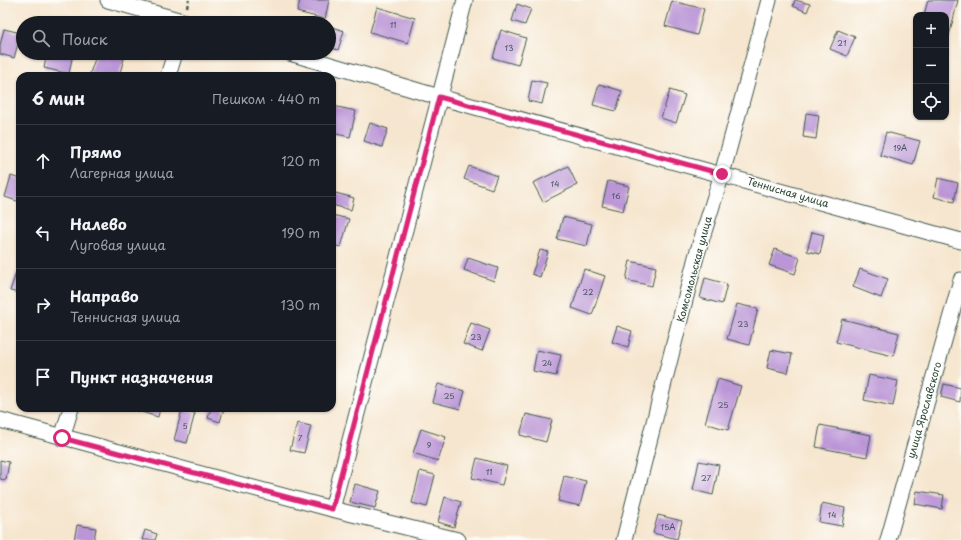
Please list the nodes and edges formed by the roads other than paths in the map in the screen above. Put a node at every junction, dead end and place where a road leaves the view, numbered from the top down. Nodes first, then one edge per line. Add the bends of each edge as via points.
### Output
1 (108, 0) edge
2 (465, 0) edge
3 (769, 0) edge
4 (165, 16) edge
5 (173, 60) edge
6 (314, 60) edge
7 (169, 72) edge
8 (439, 97) junction
9 (722, 174) junction
10 (961, 241) edge
11 (961, 280) edge
12 (70, 412) edge
13 (0, 420) edge
14 (62, 438) junction
15 (332, 509) junction
16 (458, 540) edge
17 (624, 540) edge
18 (888, 540) edge

1 - 4 street
2 - 8 street
3 - 9 street, Комсомольская улица
5 - 7 street
6 - 8 street, Теннисная улица
8 - 9 street, Теннисная улица
8 - 15 street
9 - 10 street, Теннисная улица
9 - 17 street, Комсомольская улица via 696,257
11 - 18 street, улица Ярославского
12 - 14 street
13 - 14 street
14 - 15 street
15 - 16 street

